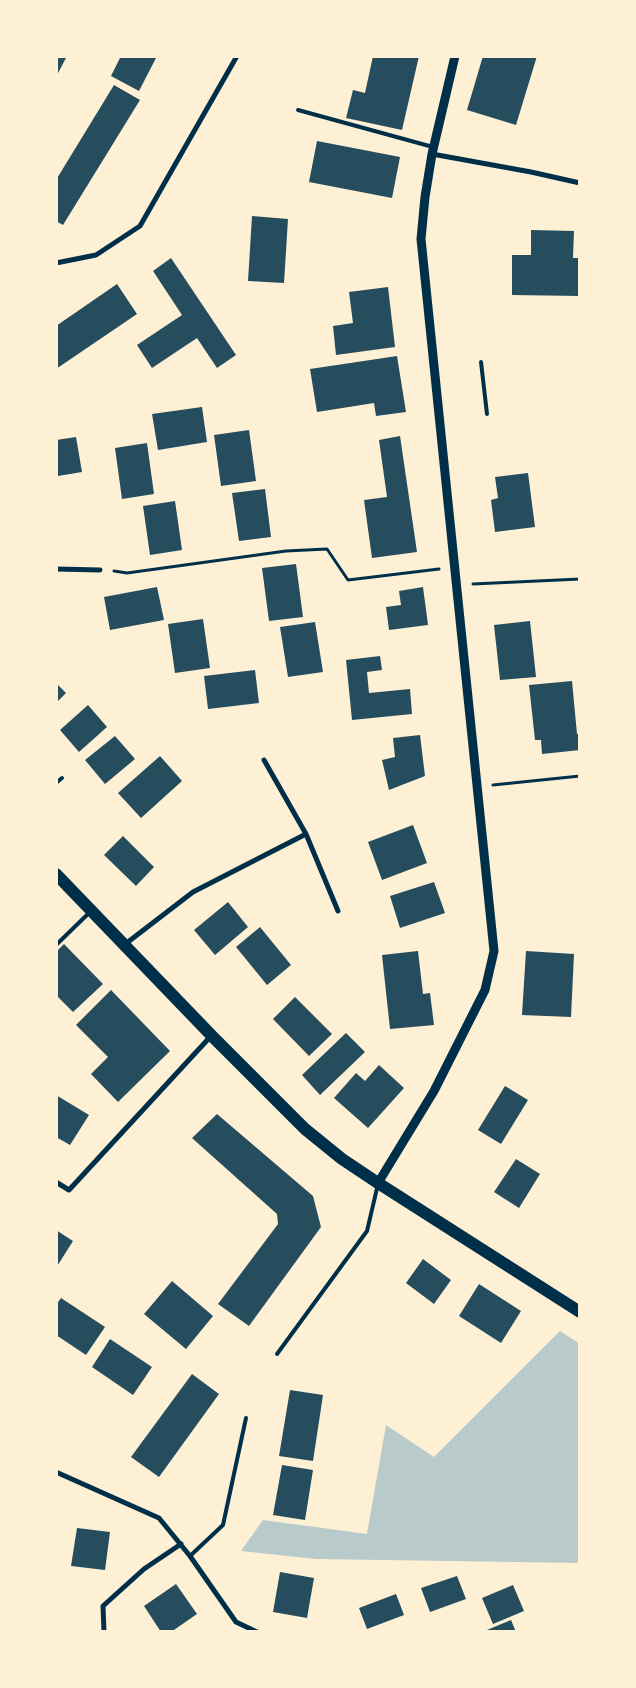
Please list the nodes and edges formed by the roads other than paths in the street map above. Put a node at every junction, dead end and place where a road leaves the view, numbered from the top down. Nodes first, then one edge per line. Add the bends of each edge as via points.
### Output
1 (237, 56) edge
2 (455, 56) edge
3 (298, 110) dead end
4 (433, 151) junction
5 (580, 183) edge
6 (56, 263) edge
7 (481, 362) dead end
8 (487, 414) dead end
9 (56, 569) edge
10 (100, 570) road end
11 (264, 760) dead end
12 (62, 778) dead end
13 (56, 783) edge
14 (306, 834) junction
15 (56, 874) edge
16 (90, 911) junction
17 (338, 911) dead end
18 (56, 945) edge
19 (124, 945) junction
20 (212, 1036) junction
21 (56, 1182) edge
22 (378, 1183) junction
23 (580, 1312) edge
24 (277, 1354) dead end
25 (246, 1418) dead end
26 (56, 1472) edge
27 (181, 1544) junction
28 (190, 1556) junction
29 (104, 1632) edge
30 (257, 1632) edge

1 - 6 street via 140,226 96,255
2 - 4 street
3 - 4 lane
4 - 5 street
4 - 22 street via 421,239 494,950 485,990 434,1091
7 - 8 lane
9 - 10 street
11 - 14 street
12 - 13 lane
14 - 17 street
14 - 19 street via 193,892
15 - 16 main road
16 - 18 lane
16 - 19 main road
19 - 20 main road
20 - 21 street via 70,1190
20 - 22 main road via 305,1129
22 - 23 main road
22 - 24 lane via 367,1231
25 - 28 lane via 223,1525
26 - 27 street via 159,1518
27 - 28 street
27 - 29 street via 144,1569 103,1606
28 - 30 street via 236,1622

